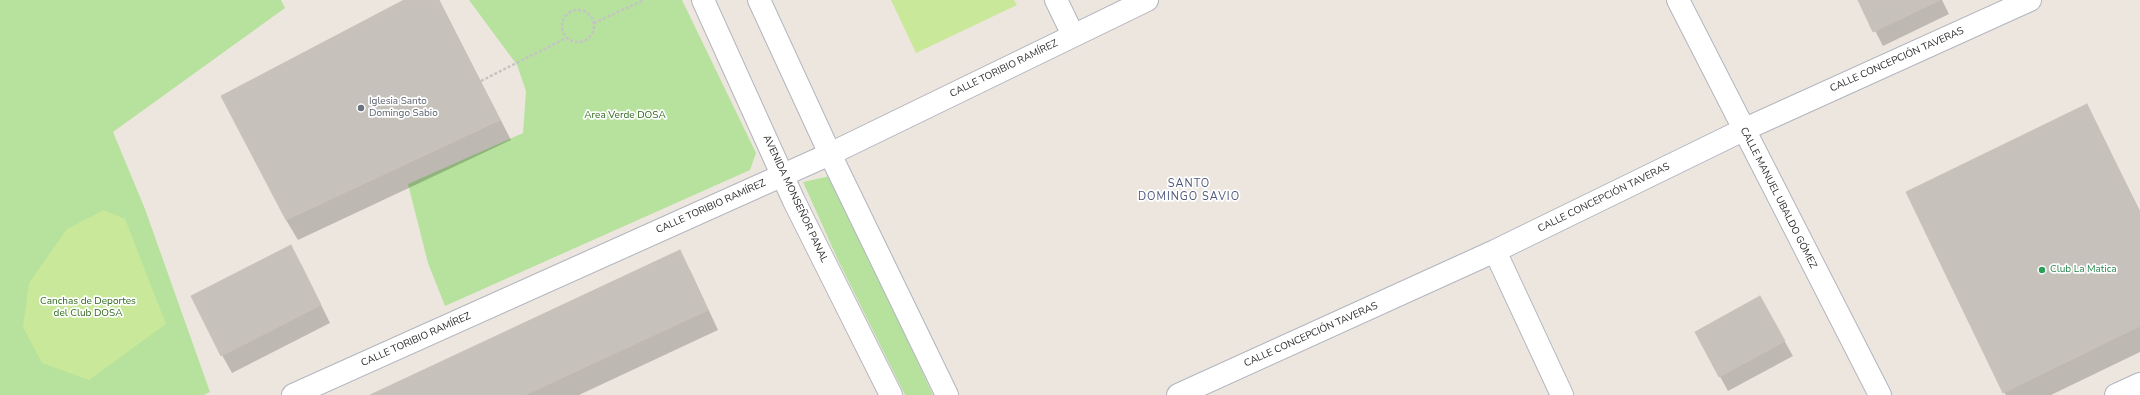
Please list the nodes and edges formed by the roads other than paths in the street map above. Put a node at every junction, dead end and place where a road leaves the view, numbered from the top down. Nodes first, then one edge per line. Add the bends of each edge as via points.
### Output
1 (703, 0) edge
2 (759, 0) edge
3 (1056, 0) edge
4 (1147, 0) edge
5 (1678, 0) edge
6 (2030, 0) edge
7 (1997, 7) edge
8 (1073, 35) junction
9 (1743, 130) junction
10 (830, 154) junction
11 (783, 175) junction
12 (1495, 251) junction
13 (2140, 384) edge
14 (293, 395) edge
15 (891, 395) edge
16 (947, 395) edge
17 (1178, 395) edge
18 (1562, 395) edge
19 (1880, 395) edge
20 (2116, 395) edge

1 - 11 street, AVENIDA MONSEÑOR PANAL
2 - 10 street
3 - 8 street
4 - 8 street, CALLE TORIBIO RAMÍREZ
5 - 9 street, CALLE MANUEL UBALDO GÓMEZ
6 - 7 street, CALLE CONCEPCIÓN TAVERAS
7 - 9 street, CALLE CONCEPCIÓN TAVERAS
8 - 10 street, CALLE TORIBIO RAMÍREZ
9 - 12 street, CALLE CONCEPCIÓN TAVERAS
9 - 19 street, CALLE MANUEL UBALDO GÓMEZ
10 - 11 street, CALLE TORIBIO RAMÍREZ
10 - 16 street
11 - 14 street, CALLE TORIBIO RAMÍREZ
11 - 15 street, AVENIDA MONSEÑOR PANAL
12 - 17 street, CALLE CONCEPCIÓN TAVERAS
12 - 18 street
13 - 20 street

